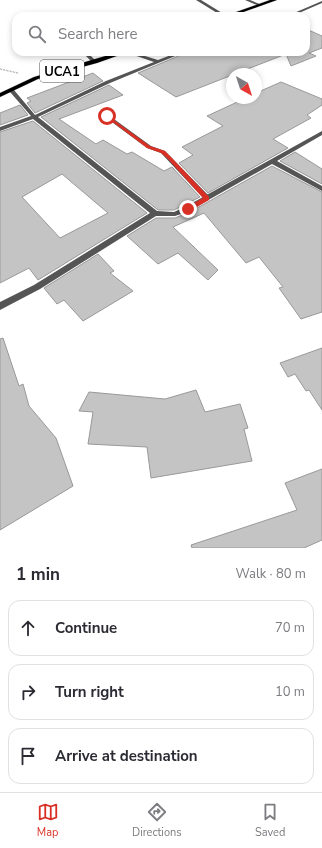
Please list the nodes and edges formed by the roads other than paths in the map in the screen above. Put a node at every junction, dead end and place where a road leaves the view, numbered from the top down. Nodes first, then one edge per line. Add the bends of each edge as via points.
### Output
1 (198, 0) edge
2 (247, 0) edge
3 (275, 0) edge
4 (322, 2) edge
5 (260, 5) junction
6 (219, 12) edge
7 (238, 12) edge
8 (298, 12) edge
9 (88, 56) edge
10 (114, 56) edge
11 (139, 56) edge
12 (173, 56) edge
13 (95, 62) junction
14 (159, 62) junction
15 (12, 91) junction
16 (0, 95) edge
17 (34, 116) junction
18 (107, 116) dead end
19 (0, 129) edge
20 (322, 132) edge
21 (272, 161) junction
22 (322, 189) edge
23 (207, 198) junction
24 (155, 213) junction
25 (0, 306) edge

1 - 6 street
2 - 5 street
3 - 5 main road
4 - 8 street
5 - 7 main road
9 - 13 street
10 - 13 main road, UCA1
11 - 14 street
12 - 14 street
13 - 15 main road, UCA1 via 36,78
14 - 17 street
15 - 16 main road, UCA1
15 - 17 street
17 - 19 street
17 - 24 street
18 - 23 street via 149,147 163,152
20 - 21 street
21 - 22 street
21 - 23 street
23 - 24 street via 175,214
24 - 25 street

